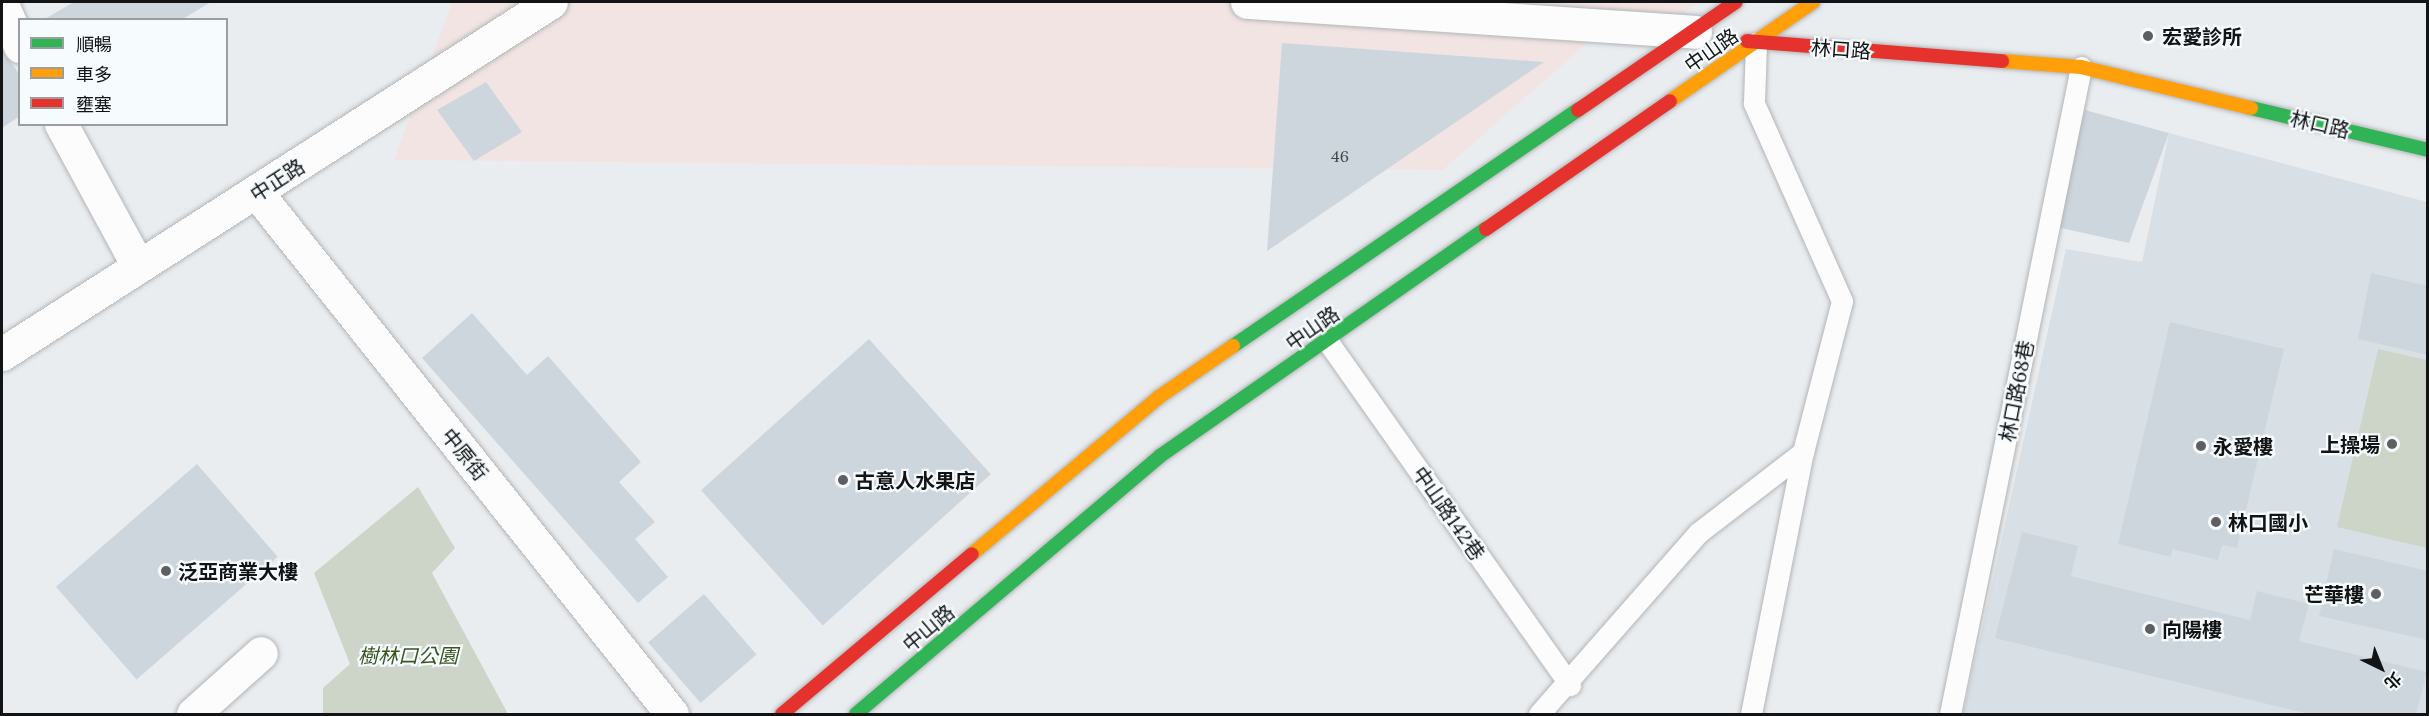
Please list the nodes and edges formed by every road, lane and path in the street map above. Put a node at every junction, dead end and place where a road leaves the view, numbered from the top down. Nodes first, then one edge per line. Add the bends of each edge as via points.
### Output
1 (551, 2) edge
2 (1247, 2) edge
3 (1736, 2) edge
4 (1813, 2) edge
5 (2, 4) edge
6 (1705, 34) junction
7 (18, 41) edge
8 (1746, 41) junction
9 (2081, 67) junction
10 (62, 126) edge
11 (2427, 150) edge
12 (257, 193) junction
13 (137, 264) junction
14 (1328, 342) junction
15 (2, 354) edge
16 (1803, 452) junction
17 (261, 653) dead end
18 (1570, 685) junction
19 (194, 714) edge
20 (672, 714) edge
21 (782, 714) edge
22 (856, 714) edge
23 (1539, 714) edge
24 (1751, 714) edge
25 (1950, 714) edge

1 - 12 street, 中正路
2 - 6 street
3 - 6 main road, 中山路
4 - 8 main road, 中山路
5 - 7 street
6 - 21 main road, 中山路 via 1159,397
8 - 9 main road, 林口路
8 - 14 main road, 中山路
8 - 16 lane via 1754,103 1842,301
9 - 11 main road, 林口路
9 - 25 lane, 林口路68巷
10 - 13 street
12 - 13 street, 中正路
12 - 20 street, 中原街
13 - 15 street, 中正路
14 - 18 lane, 中山路142巷
14 - 22 main road, 中山路 via 1160,456
16 - 18 lane via 1698,533
16 - 24 lane
17 - 19 street
18 - 23 lane

